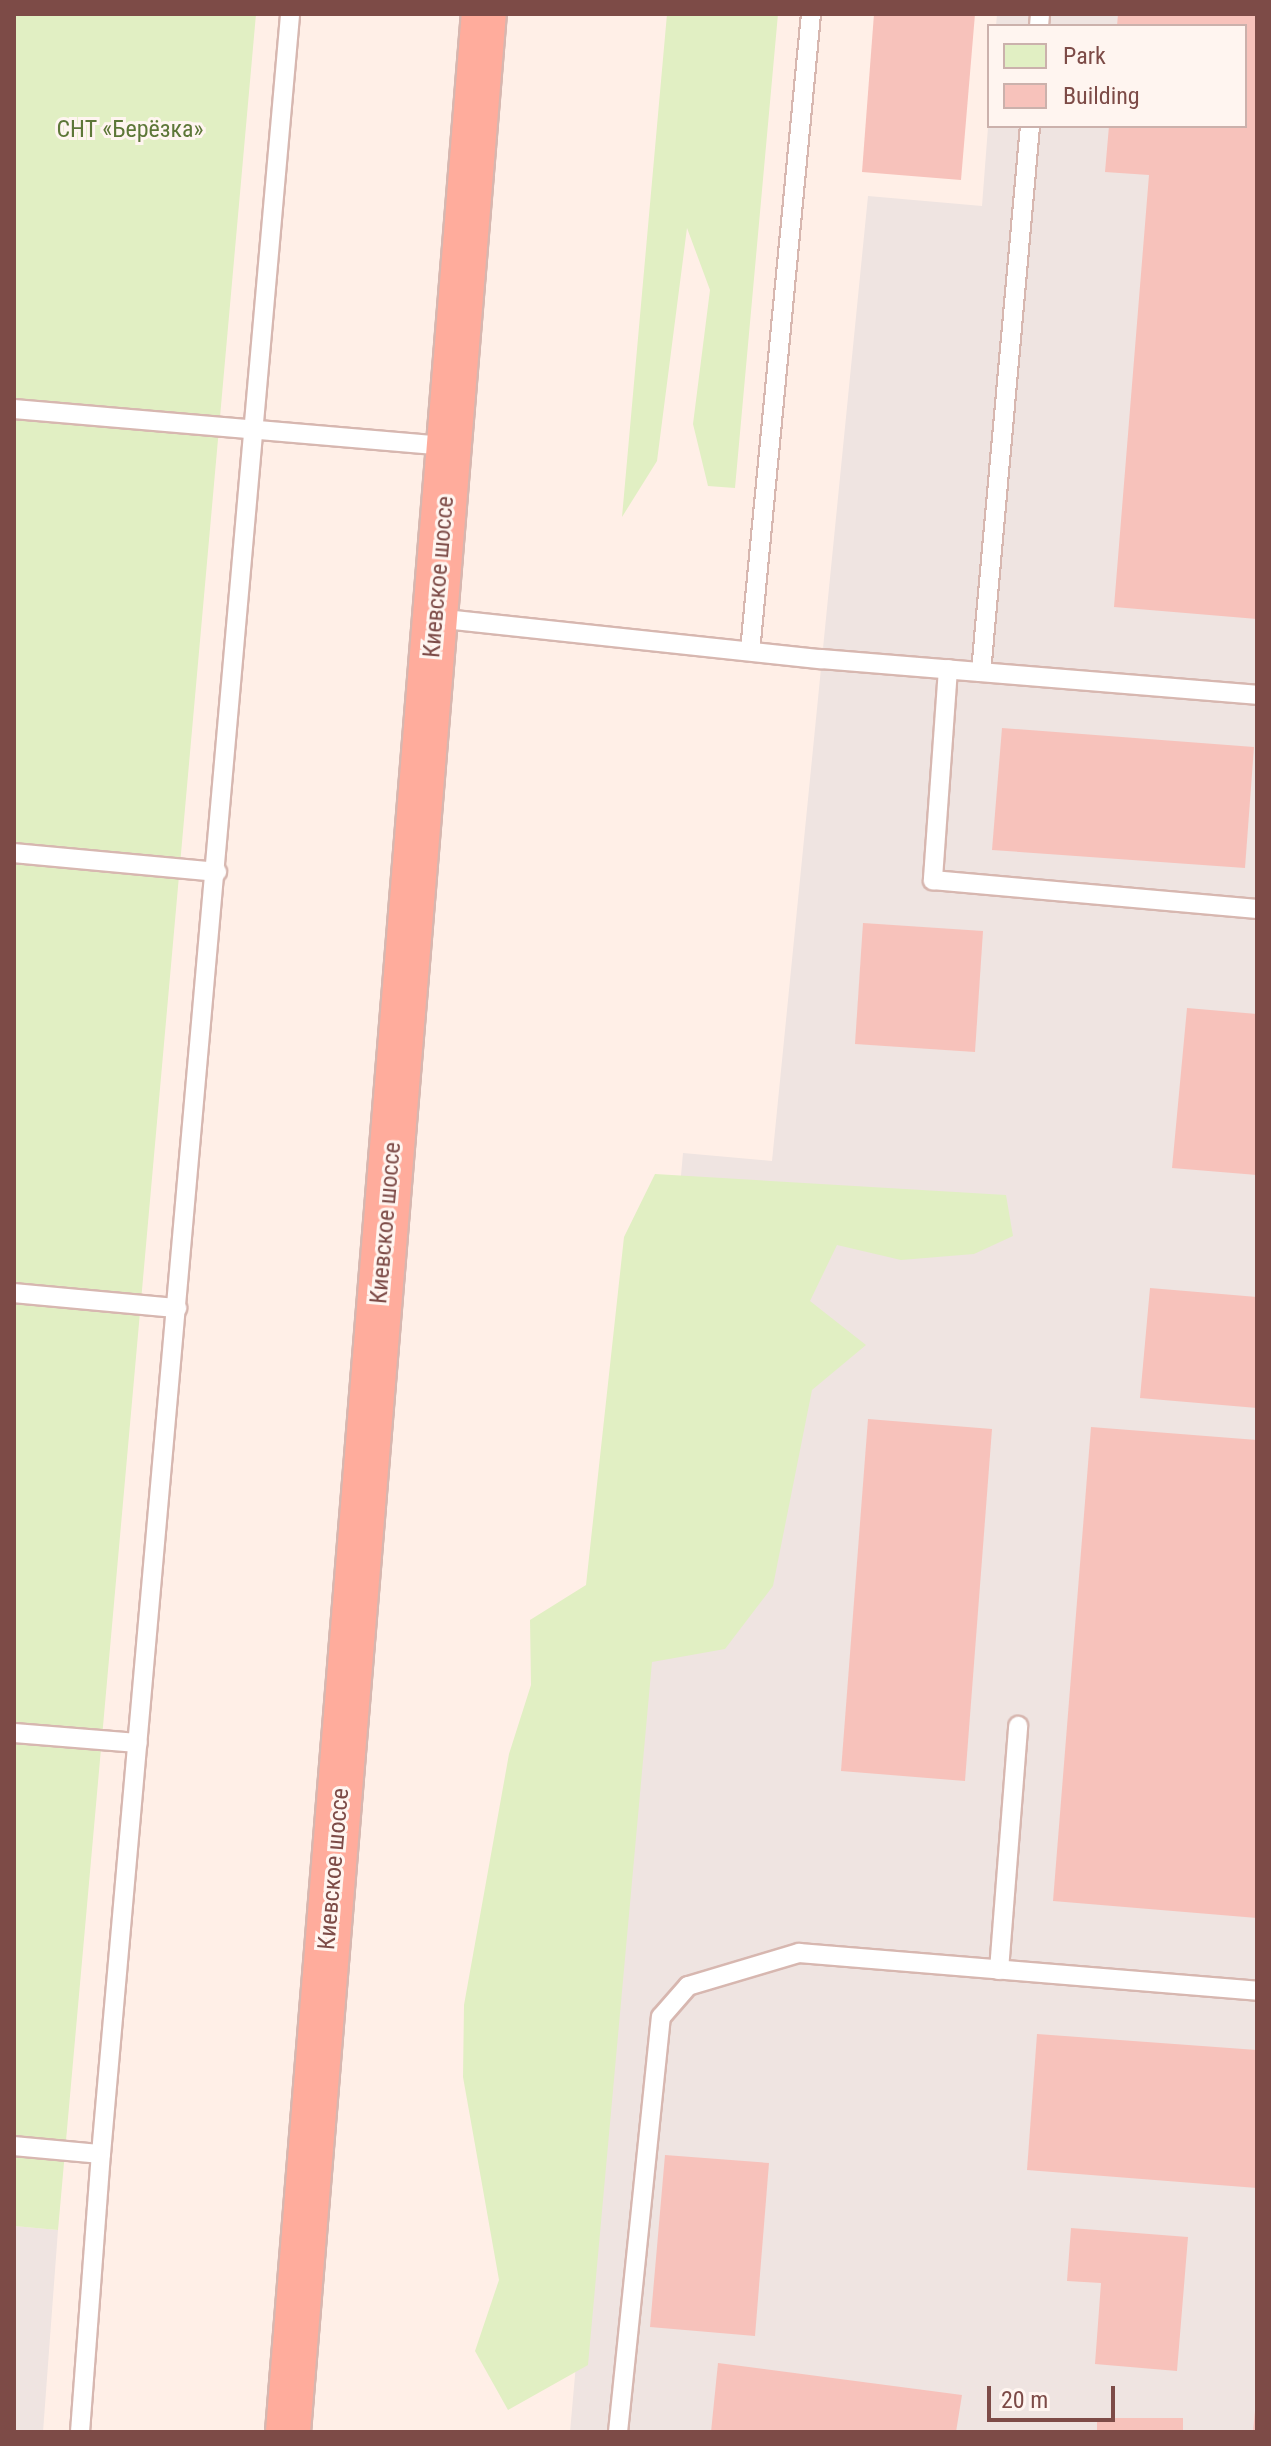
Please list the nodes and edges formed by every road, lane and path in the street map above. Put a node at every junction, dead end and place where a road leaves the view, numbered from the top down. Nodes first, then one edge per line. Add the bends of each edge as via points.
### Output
1 (290, 14) edge
2 (484, 14) edge
3 (811, 14) edge
4 (1030, 128) edge
5 (14, 409) edge
6 (256, 428) junction
7 (449, 446) junction
8 (435, 618) junction
9 (750, 651) junction
10 (948, 669) junction
11 (981, 672) junction
12 (1257, 695) edge
13 (14, 853) edge
14 (217, 872) junction
15 (1257, 909) edge
16 (14, 1293) edge
17 (177, 1308) junction
18 (1018, 1726) dead end
19 (14, 1733) edge
20 (138, 1743) junction
21 (999, 1970) junction
22 (1257, 1991) edge
23 (14, 2146) edge
24 (101, 2154) junction
25 (80, 2432) edge
26 (288, 2432) edge
27 (618, 2432) edge

1 - 6 lane
2 - 7 highway, Киевское шоссе
3 - 9 lane
4 - 11 lane
5 - 6 lane
6 - 7 lane
6 - 14 lane
7 - 8 highway, Киевское шоссе
8 - 9 lane
8 - 26 highway, Киевское шоссе
9 - 10 lane
10 - 11 lane
10 - 15 lane via 933,880
11 - 12 lane
13 - 14 lane
14 - 17 lane
16 - 17 lane
17 - 20 lane
18 - 21 lane
19 - 20 lane
20 - 24 lane
21 - 22 lane
21 - 27 lane via 799,1953 688,1986 661,2017
23 - 24 lane
24 - 25 lane

